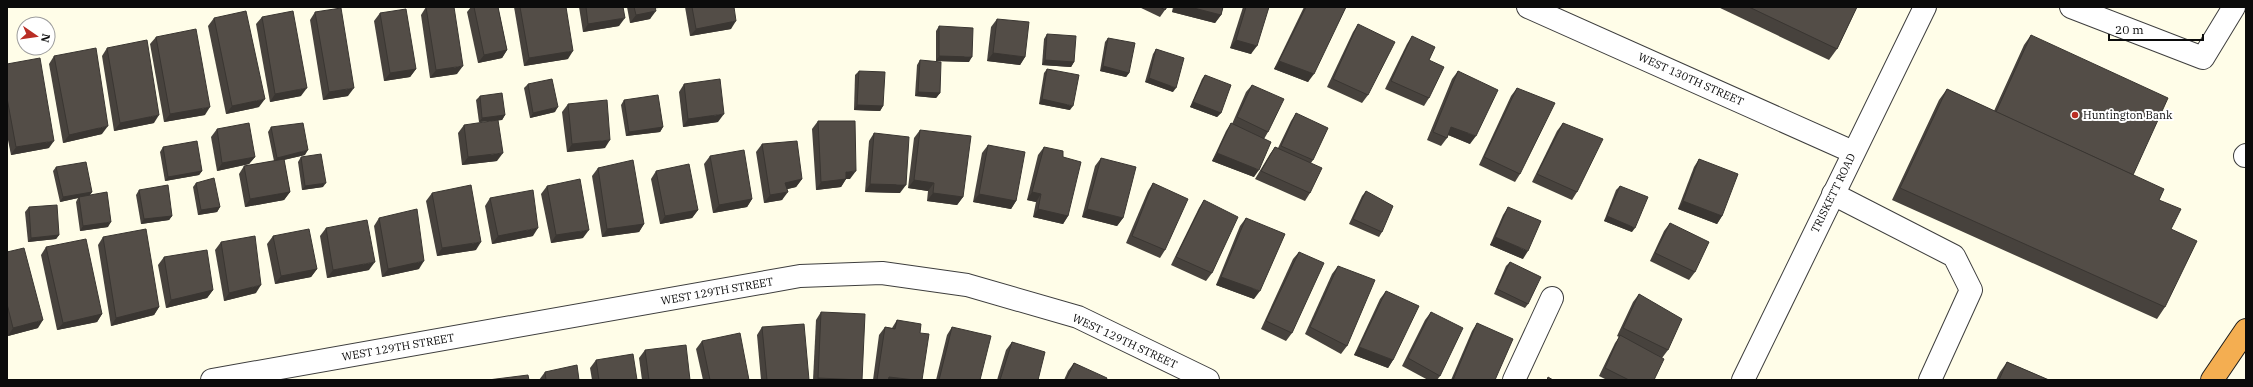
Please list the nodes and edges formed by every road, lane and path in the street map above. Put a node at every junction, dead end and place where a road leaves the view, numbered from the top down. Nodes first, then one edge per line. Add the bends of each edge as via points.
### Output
1 (1528, 7) edge
2 (1924, 7) edge
3 (2071, 7) edge
4 (2234, 7) edge
5 (1853, 152) junction
6 (1833, 194) junction
7 (1552, 298) dead end
8 (2246, 330) edge
9 (212, 380) edge
10 (1208, 380) edge
11 (1514, 380) edge
12 (1743, 380) edge
13 (1930, 380) edge
14 (2212, 380) edge

1 - 5 street, WEST 130TH STREET
2 - 5 street, TRISKETT ROAD
3 - 4 street via 2203,58
5 - 6 street, TRISKETT ROAD
6 - 12 street, TRISKETT ROAD
6 - 13 street via 1954,256 1972,290
7 - 11 street
8 - 14 highway
9 - 10 street, WEST 129TH STREET via 800,276 882,273 967,285 1078,317

